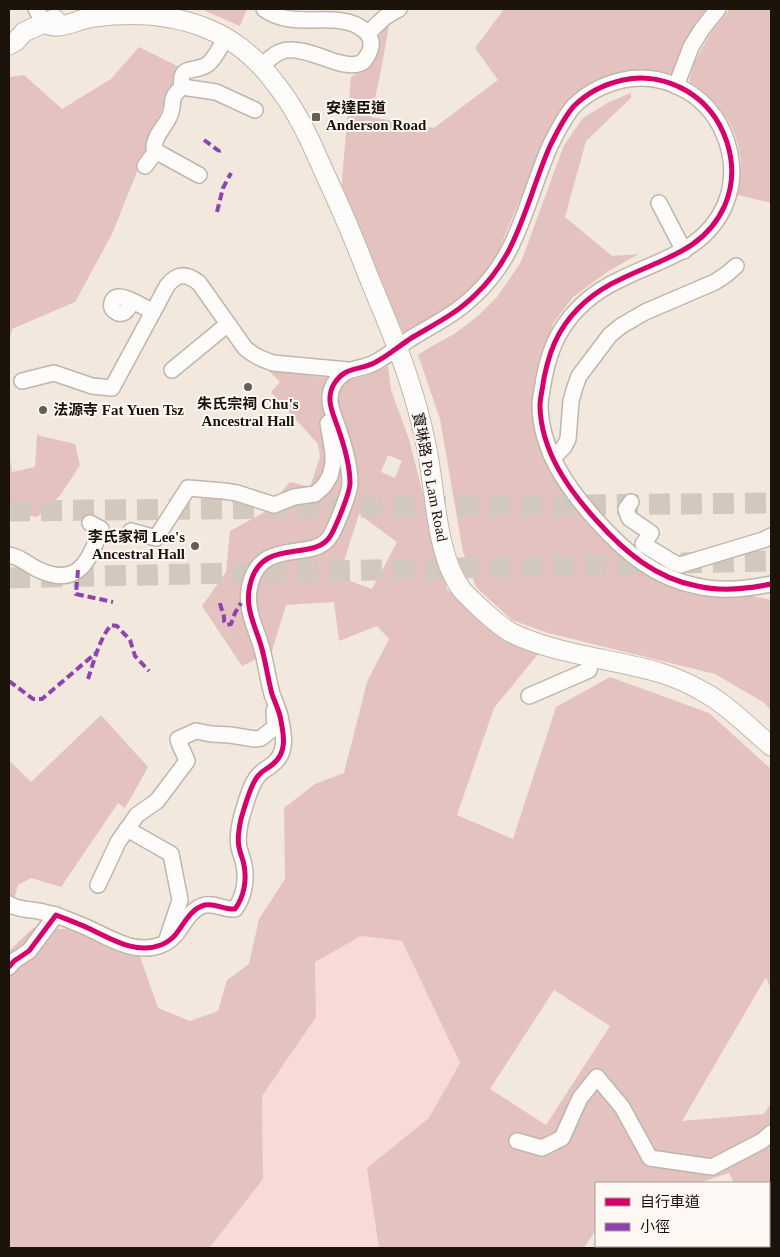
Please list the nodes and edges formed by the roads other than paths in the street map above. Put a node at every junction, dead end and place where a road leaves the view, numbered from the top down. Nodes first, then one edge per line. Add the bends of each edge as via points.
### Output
1 (264, 9) edge
2 (399, 9) edge
3 (718, 9) edge
4 (51, 18) edge
5 (368, 34) junction
6 (226, 38) junction
7 (12, 43) edge
8 (261, 66) junction
9 (676, 86) junction
10 (182, 87) junction
11 (255, 110) dead end
12 (156, 150) junction
13 (145, 166) dead end
14 (199, 174) dead end
15 (659, 203) dead end
16 (684, 251) junction
17 (736, 266) dead end
18 (132, 301) dead end
19 (153, 312) junction
20 (228, 324) junction
21 (397, 348) junction
22 (172, 370) dead end
23 (348, 370) junction
24 (22, 381) dead end
25 (329, 405) junction
26 (551, 455) junction
27 (631, 502) dead end
28 (90, 523) dead end
29 (130, 531) dead end
30 (771, 536) edge
31 (659, 554) junction
32 (9, 555) edge
33 (651, 568) junction
34 (771, 584) edge
35 (592, 657) junction
36 (272, 692) junction
37 (529, 696) dead end
38 (771, 746) edge
39 (127, 828) junction
40 (98, 885) dead end
41 (10, 907) edge
42 (56, 915) junction
43 (166, 943) junction
44 (9, 967) edge
45 (771, 1133) edge
46 (517, 1141) dead end

1 - 5 street via 270,14 296,20 343,21 361,27
2 - 5 street via 384,16
3 - 9 street via 691,47
4 - 6 main road, 寶琳路 Po Lam Road via 125,15 173,18
4 - 7 main road via 24,32
5 - 8 street via 370,50 361,64 343,64 288,50 281,51
6 - 8 main road, 寶琳路 Po Lam Road
6 - 10 street via 212,61 182,74
8 - 21 main road, 寶琳路 Po Lam Road via 288,100 311,142 349,226
9 - 16 street via 698,99 713,116 729,148 732,169 722,212 710,230
9 - 21 street via 653,79 624,80 604,86 580,101 564,119 553,140 512,244 498,269 467,303
10 - 11 street via 216,92
10 - 12 street via 173,96 170,117 154,144
12 - 13 street
12 - 14 street
15 - 16 street
16 - 26 street via 606,286 565,324 548,358 540,403 542,429
17 - 26 street via 715,282 645,312 610,335 579,376 571,401 568,439 558,453
18 - 19 street
19 - 20 street via 171,280 185,275 199,283
19 - 24 street via 112,388 92,386 54,373
20 - 22 street
20 - 23 street via 245,348 263,360
21 - 23 street via 364,367
21 - 35 main road, 寶琳路 Po Lam Road via 425,438 444,550 451,572 463,592 513,634
23 - 25 street via 332,387
25 - 29 street via 334,464 324,486 315,494 294,497 274,505 237,493 188,488 156,538
25 - 36 street via 346,451 350,484 331,536 318,547 272,556 253,574 249,588 250,614 262,647
26 - 33 street via 561,476 588,512 630,554
27 - 31 street via 626,509 629,518 651,533 643,544
28 - 32 street via 101,529 89,557 70,574 45,572
30 - 31 street via 680,565
31 - 33 street
33 - 34 street via 694,586 722,590
35 - 37 street via 589,670
35 - 38 main road, 寶琳路 Po Lam Road via 661,673 694,687 728,708
36 - 39 street via 275,727 261,738 196,731 178,739 187,761 157,801 137,815
36 - 43 street via 281,716 284,747 279,759 256,778 240,821 239,846 246,876 242,898 235,909 205,905 196,909
39 - 40 street
39 - 43 street via 170,854 180,900
41 - 42 street
42 - 43 street via 128,945 142,948
42 - 44 street via 29,951
45 - 46 street via 712,1168 650,1158 622,1107 597,1077 580,1098 562,1138 542,1148

